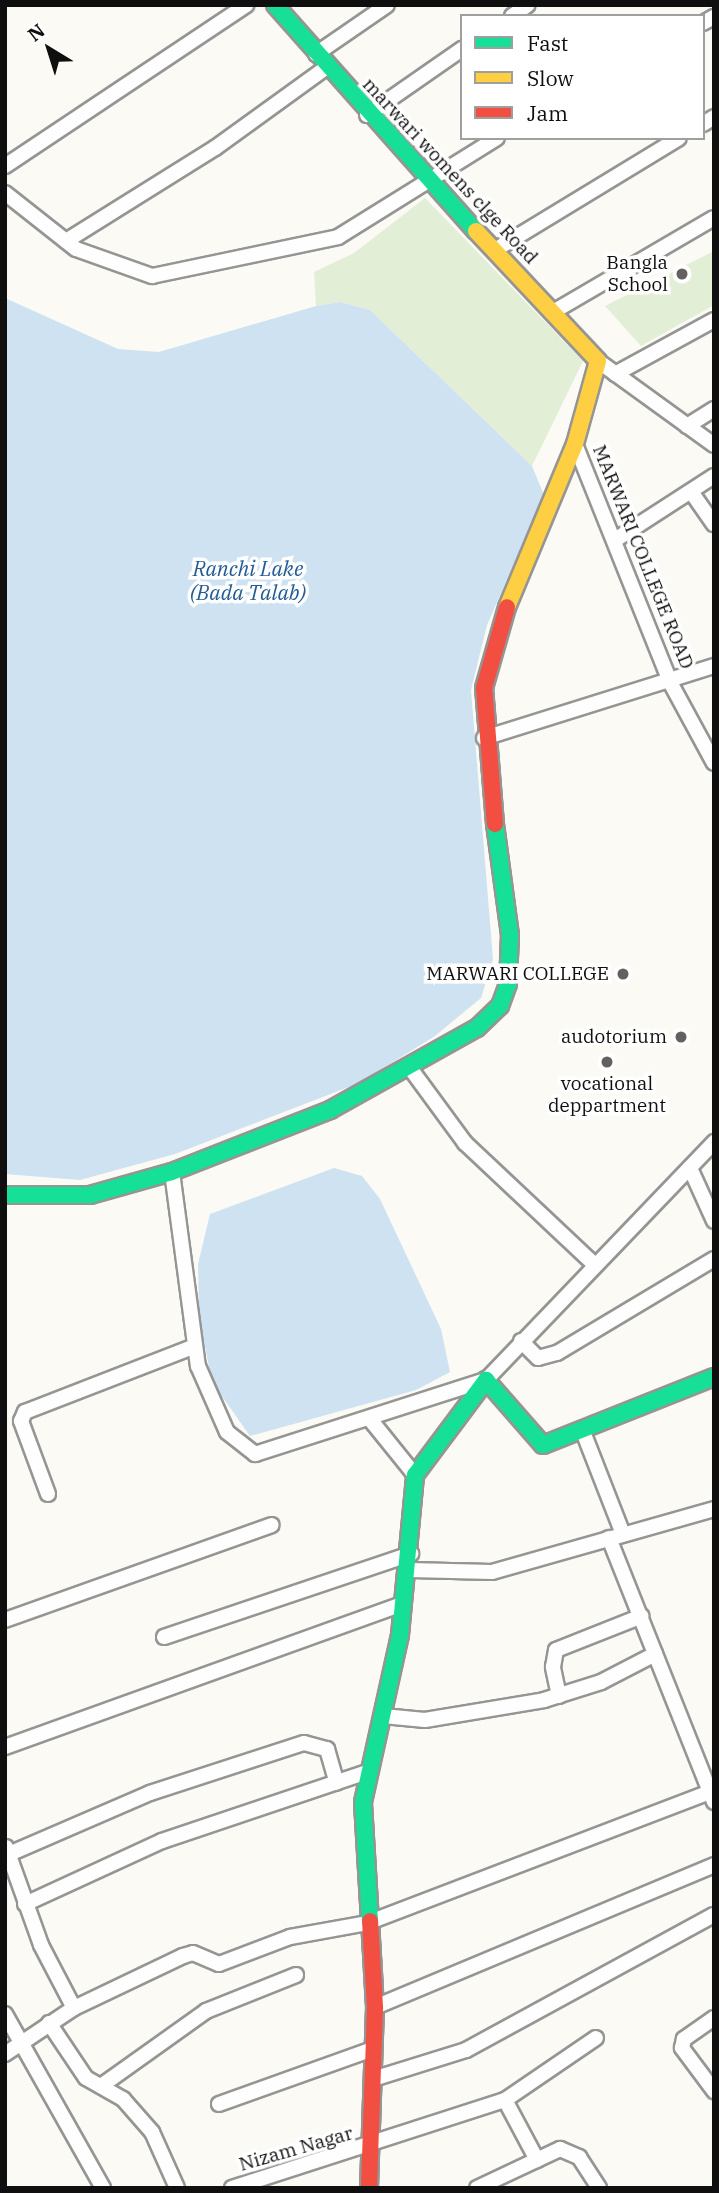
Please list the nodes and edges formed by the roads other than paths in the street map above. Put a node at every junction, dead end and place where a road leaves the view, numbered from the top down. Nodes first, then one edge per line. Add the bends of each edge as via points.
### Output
1 (246, 5) edge
2 (275, 5) edge
3 (387, 5) edge
4 (460, 50) edge
5 (316, 54) junction
6 (327, 67) junction
7 (367, 115) junction
8 (494, 140) edge
9 (676, 140) edge
10 (5, 166) edge
11 (428, 178) junction
12 (5, 193) edge
13 (714, 218) edge
14 (66, 241) junction
15 (495, 250) junction
16 (553, 312) junction
17 (714, 320) edge
18 (598, 361) junction
19 (615, 374) junction
20 (714, 409) edge
21 (687, 426) junction
22 (575, 444) junction
23 (714, 445) edge
24 (714, 477) edge
25 (692, 493) junction
26 (714, 524) edge
27 (615, 540) junction
28 (714, 666) edge
29 (670, 681) junction
30 (484, 738) junction
31 (714, 763) edge
32 (410, 1068) junction
33 (714, 1142) edge
34 (690, 1168) junction
35 (172, 1172) junction
36 (5, 1195) edge
37 (714, 1221) edge
38 (714, 1259) edge
39 (593, 1263) junction
40 (522, 1341) junction
41 (193, 1347) junction
42 (713, 1379) edge
43 (486, 1380) junction
44 (369, 1418) junction
45 (582, 1429) junction
46 (415, 1475) junction
47 (48, 1494) dead end
48 (714, 1509) edge
49 (272, 1525) dead end
50 (616, 1536) junction
51 (410, 1562) junction
52 (403, 1604) junction
53 (642, 1616) junction
54 (5, 1620) edge
55 (164, 1637) dead end
56 (655, 1654) junction
57 (559, 1696) junction
58 (383, 1716) junction
59 (5, 1747) edge
60 (367, 1772) junction
61 (337, 1783) junction
62 (712, 1797) edge
63 (7, 1850) edge
64 (714, 1865) edge
65 (25, 1904) junction
66 (714, 1915) edge
67 (367, 1923) junction
68 (296, 1975) dead end
69 (375, 2007) junction
70 (74, 2008) junction
71 (5, 2014) edge
72 (714, 2018) edge
73 (49, 2023) junction
74 (596, 2038) dead end
75 (21, 2043) junction
76 (370, 2050) junction
77 (5, 2054) edge
78 (373, 2079) junction
79 (101, 2086) junction
80 (714, 2091) edge
81 (505, 2100) junction
82 (219, 2104) dead end
83 (371, 2147) junction
84 (537, 2160) junction
85 (103, 2188) edge
86 (177, 2188) edge
87 (232, 2188) edge
88 (369, 2188) edge
89 (477, 2188) edge
90 (599, 2188) edge

1 - 10 street
2 - 5 street, marwari womens clge Road
3 - 5 street
4 - 7 street
5 - 6 street, marwari womens clge Road
6 - 7 street, marwari womens clge Road
6 - 14 street via 215,148
7 - 11 street, marwari womens clge Road
8 - 11 street
9 - 15 street
11 - 14 street via 338,237 152,276
11 - 15 street, marwari womens clge Road
12 - 14 street
13 - 16 street
15 - 16 street, marwari womens clge Road
16 - 18 street, marwari womens clge Road
17 - 19 street
18 - 19 street
18 - 22 street, MARWARI COLLEGE ROAD
19 - 21 street
20 - 21 street
21 - 23 street
22 - 27 street, MARWARI COLLEGE ROAD
22 - 30 street via 498,630 484,688
24 - 25 street
25 - 26 street
25 - 27 street
27 - 29 street, MARWARI COLLEGE ROAD
28 - 29 street
29 - 30 street
29 - 31 street, MARWARI COLLEGE ROAD
30 - 32 street via 510,935 508,984 491,1016
32 - 35 street via 330,1110
32 - 39 street via 465,1143
33 - 34 street
34 - 37 street
34 - 39 street
35 - 36 street via 90,1195
35 - 41 street
38 - 40 street via 557,1353 538,1358
39 - 40 street
40 - 43 street
41 - 44 street via 228,1432 255,1454
41 - 47 street via 25,1412 21,1421
42 - 45 street
43 - 44 street
43 - 45 street via 543,1445
43 - 46 street
44 - 46 street
45 - 50 street
46 - 51 street
48 - 50 street
49 - 54 street
50 - 51 street via 492,1572
50 - 53 street
51 - 52 street
51 - 55 street
52 - 58 street
52 - 59 street
53 - 56 street
53 - 57 street via 556,1650
56 - 57 street
56 - 62 street
57 - 58 street via 425,1720
58 - 60 street
60 - 61 street
60 - 67 street
61 - 63 street via 327,1749 304,1743 150,1793
61 - 65 street via 162,1841
62 - 67 street
63 - 65 street
64 - 69 street
65 - 70 street
66 - 78 street via 502,2033
67 - 69 street
67 - 70 street via 271,1942 219,1964 193,1953
68 - 79 street via 206,2011
69 - 76 street
70 - 73 street
71 - 75 street
72 - 80 street via 684,2039 682,2048
73 - 75 street
73 - 79 street via 86,2078
74 - 81 street, Nizam Nagar
75 - 77 street
75 - 85 street
76 - 78 street
76 - 82 street
78 - 83 street
79 - 86 street via 123,2098 152,2132
81 - 83 street, Nizam Nagar
81 - 84 street
83 - 87 street, Nizam Nagar
83 - 88 street
84 - 89 street
84 - 90 street via 569,2150

